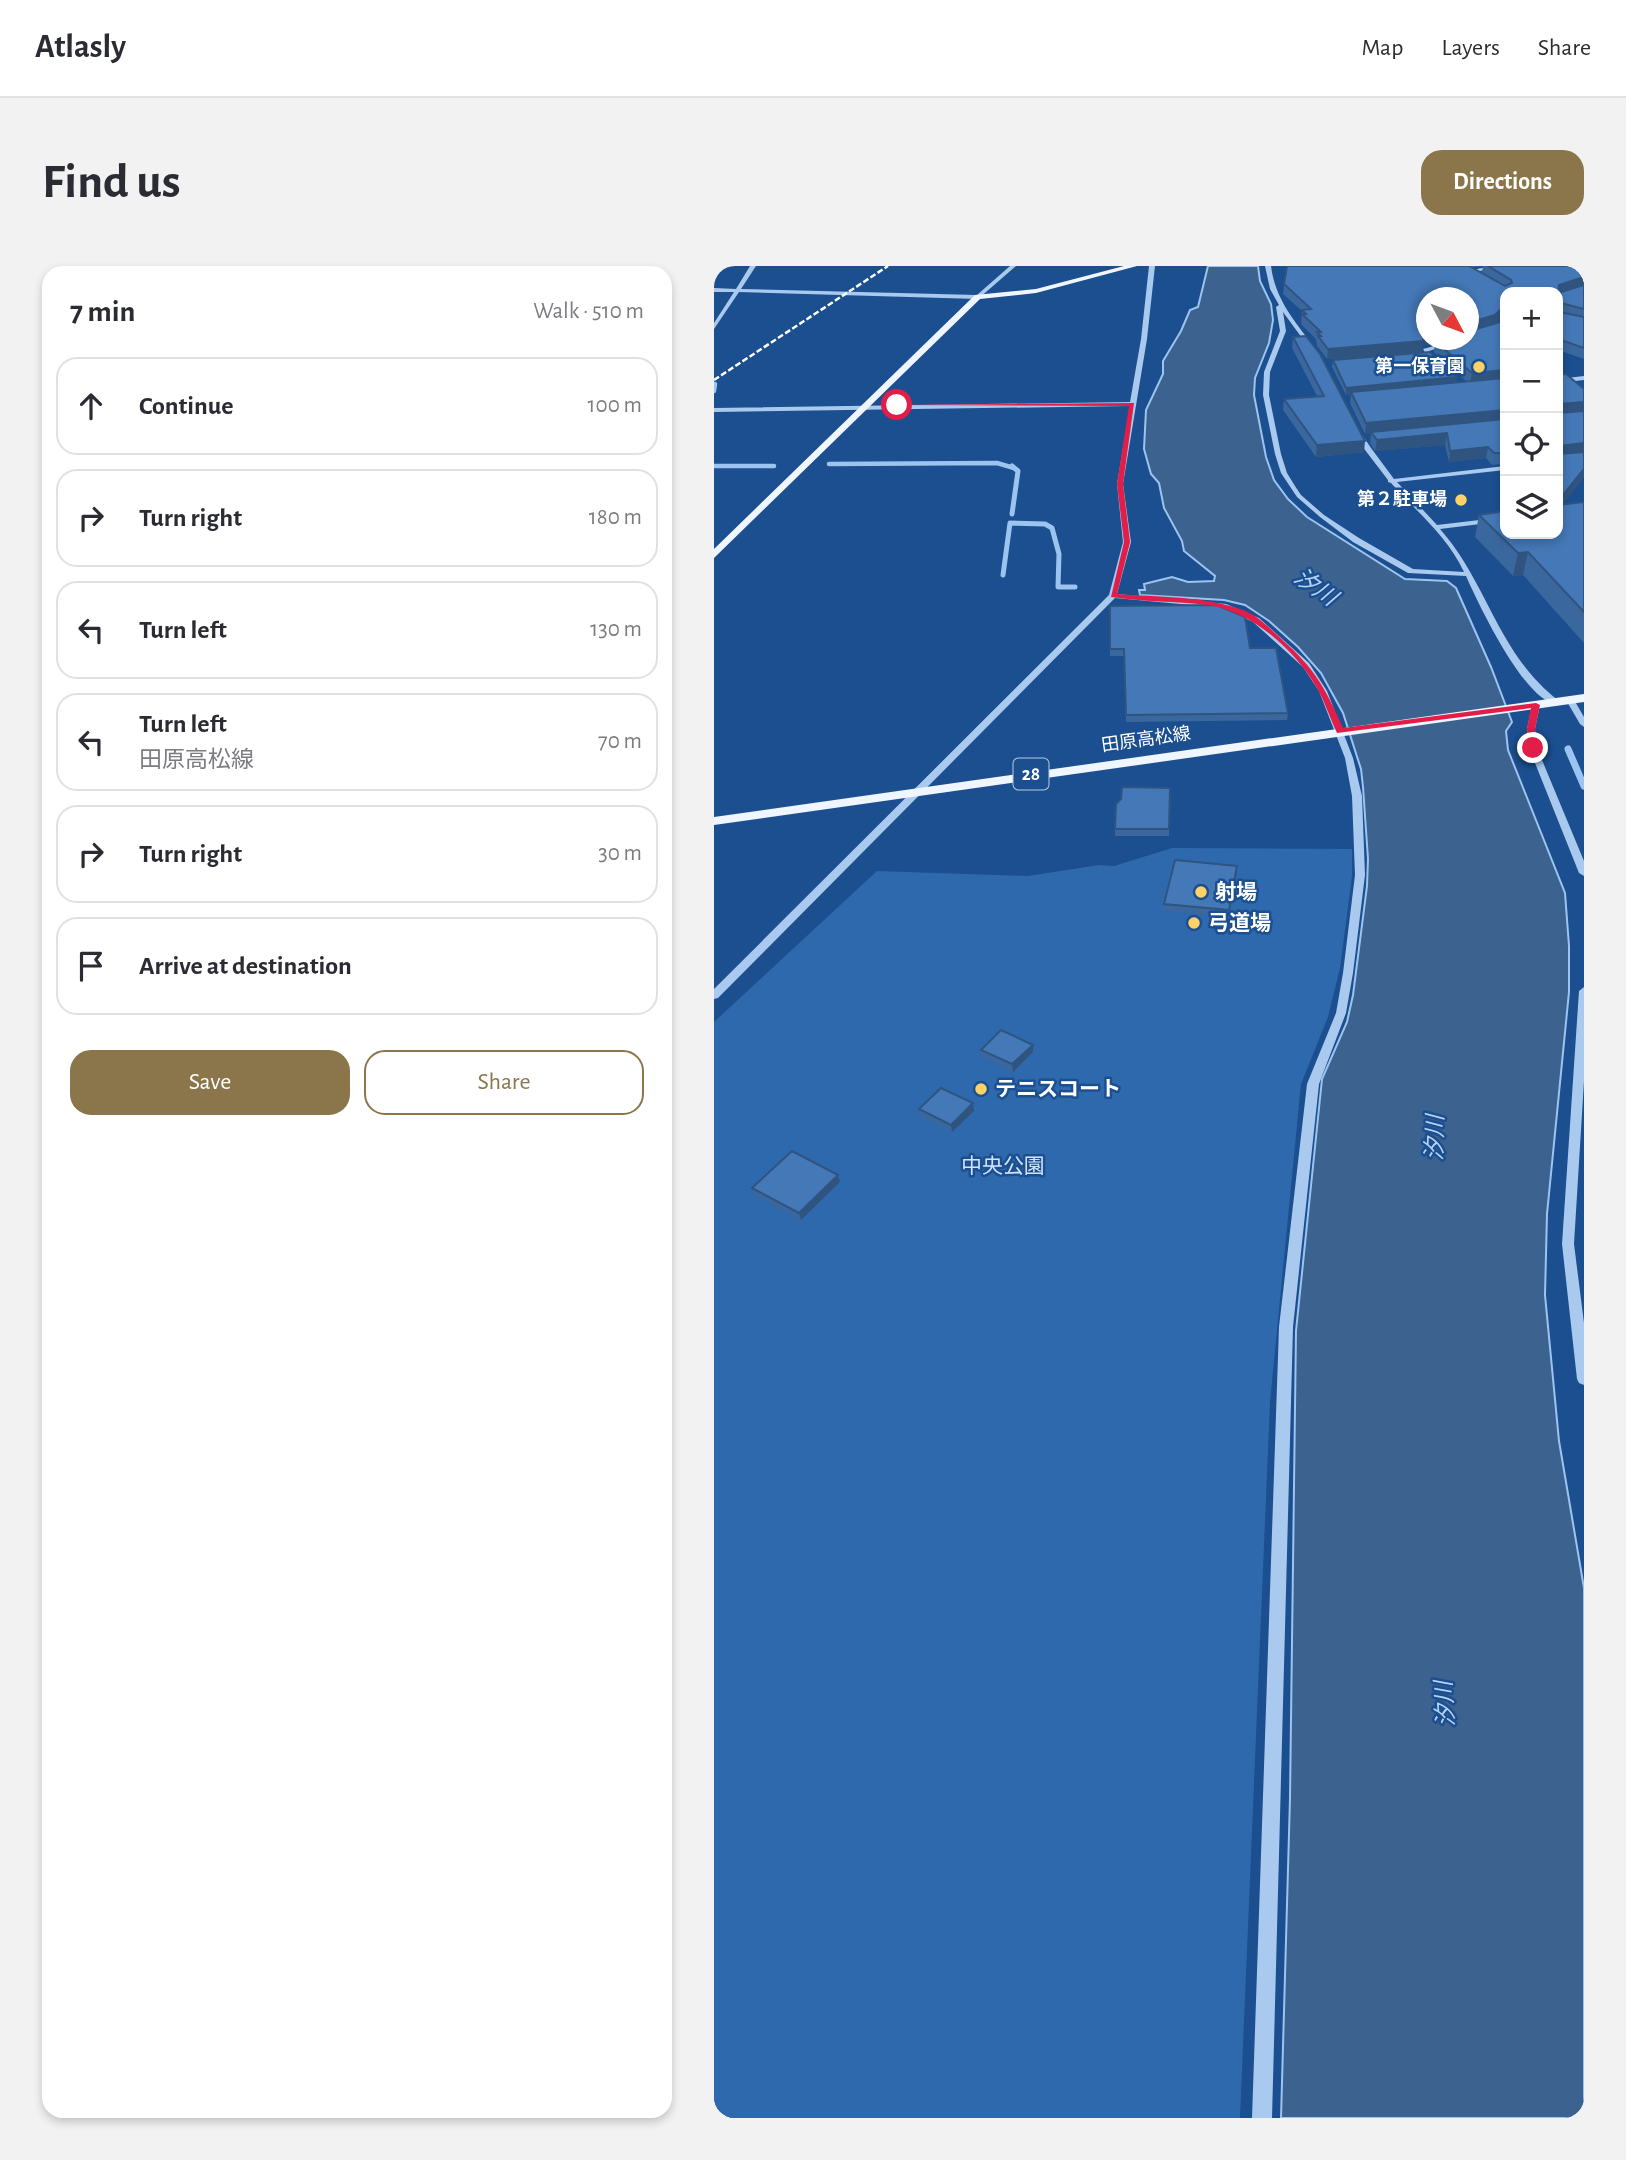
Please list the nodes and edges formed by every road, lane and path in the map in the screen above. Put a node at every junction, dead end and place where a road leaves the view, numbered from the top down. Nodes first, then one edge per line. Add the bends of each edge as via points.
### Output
1 (753, 266) edge
2 (1013, 266) edge
3 (1133, 266) edge
4 (1152, 266) edge
5 (1268, 266) edge
6 (1457, 266) edge
7 (1502, 266) edge
8 (1470, 271) junction
9 (1481, 276) edge
10 (714, 290) edge
11 (738, 290) junction
12 (978, 297) junction
13 (1277, 300) junction
14 (715, 323) edge
15 (1425, 350) edge
16 (1316, 354) edge
17 (1431, 355) junction
18 (1418, 356) edge
19 (1440, 363) edge
20 (1584, 378) edge
21 (1563, 380) edge
22 (1132, 404) junction
23 (865, 407) junction
24 (714, 410) edge
25 (1351, 420) edge
26 (1374, 438) edge
27 (1361, 439) junction
28 (1500, 469) edge
29 (1390, 481) junction
30 (1500, 520) edge
31 (1435, 527) junction
32 (714, 555) edge
33 (1468, 574) junction
34 (1113, 596) junction
35 (1584, 698) edge
36 (1570, 700) junction
37 (1555, 702) junction
38 (1536, 705) junction
39 (1584, 724) edge
40 (1344, 731) junction
41 (919, 790) junction
42 (714, 821) edge
43 (1584, 873) edge
44 (1584, 991) edge
45 (714, 995) edge
46 (1584, 1379) edge
47 (1262, 2118) edge

1 - 11 street
2 - 12 street
3 - 12 main road via 1036,291
4 - 22 street
5 - 13 street
6 - 8 street
7 - 8 street
8 - 9 street
10 - 11 street
11 - 12 street
11 - 14 street
12 - 23 main road
13 - 16 street
13 - 33 street via 1283,331 1266,372 1266,395 1278,454 1292,486 1322,516 1411,571
15 - 17 street
17 - 18 street
17 - 19 street
20 - 21 street
22 - 23 street
22 - 34 street via 1120,484 1127,542
23 - 24 street
23 - 32 main road
25 - 27 street
26 - 27 street
27 - 29 street
28 - 29 street
29 - 31 street
30 - 31 street
31 - 33 street via 1462,559
33 - 37 street via 1502,643 1538,691
34 - 40 street via 1209,603 1256,620 1306,665
34 - 41 street
35 - 36 main road, 田原高松線 / 28
36 - 37 main road, 田原高松線 / 28
36 - 39 street
37 - 38 main road, 田原高松線 / 28
38 - 40 main road, 田原高松線 / 28
38 - 43 street via 1533,748
40 - 41 main road, 田原高松線 / 28
40 - 47 street via 1357,796 1360,876 1342,1013 1313,1084 1286,1327
41 - 42 main road, 田原高松線 / 28
41 - 45 street
44 - 46 street via 1568,1244

